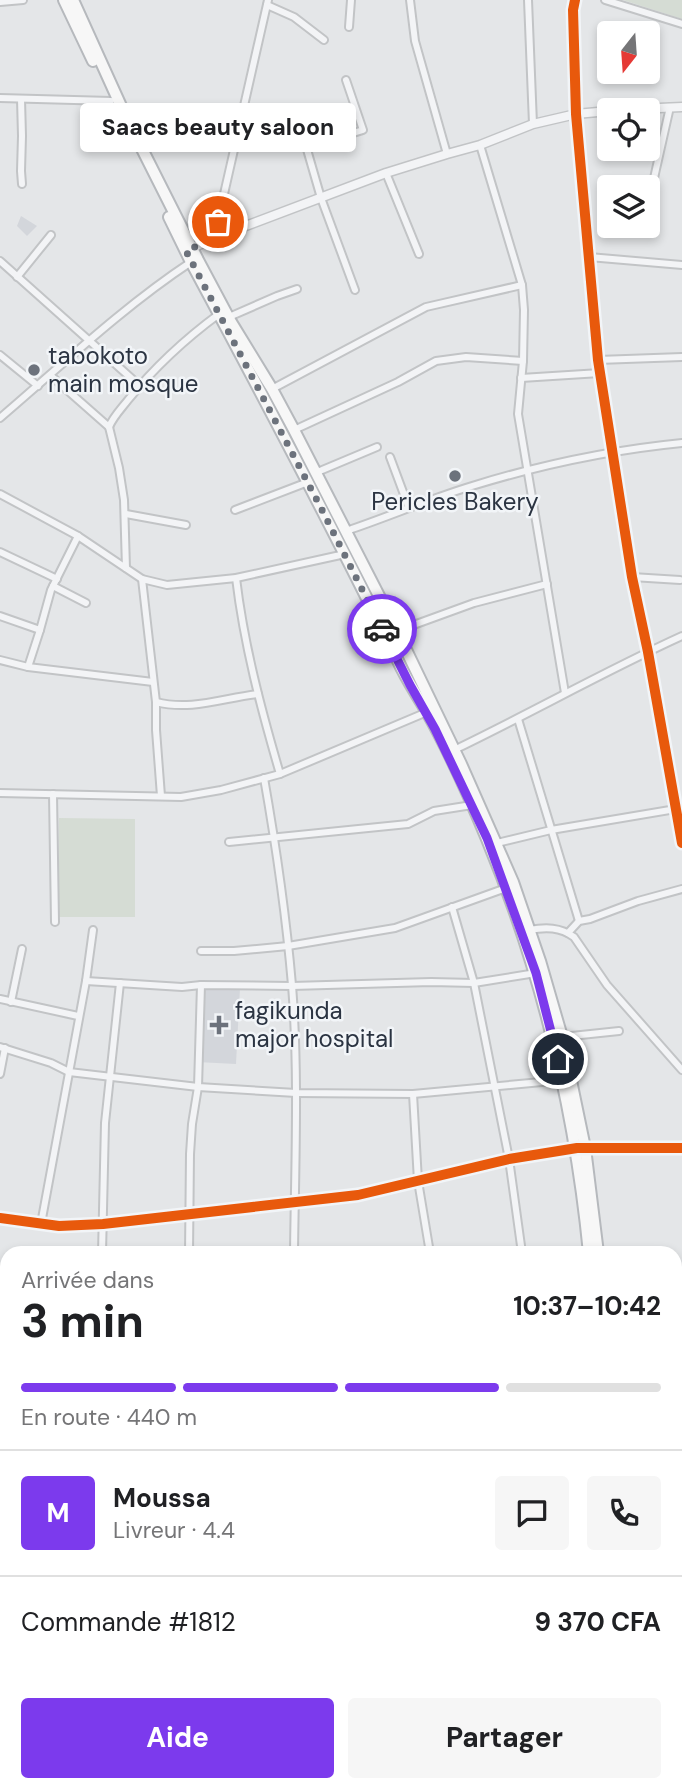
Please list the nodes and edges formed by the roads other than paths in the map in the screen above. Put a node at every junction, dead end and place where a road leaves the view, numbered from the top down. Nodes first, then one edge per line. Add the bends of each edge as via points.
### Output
1 (23, 0) edge
2 (64, 0) edge
3 (73, 0) edge
4 (351, 0) edge
5 (411, 0) edge
6 (528, 0) edge
7 (575, 0) edge
8 (605, 0) edge
9 (0, 2) edge
10 (267, 2) edge
11 (682, 24) edge
12 (349, 27) dead end
13 (324, 40) dead end
14 (346, 80) dead end
15 (0, 98) edge
16 (21, 99) junction
17 (111, 101) junction
18 (670, 107) junction
19 (682, 107) edge
20 (660, 108) edge
21 (597, 112) edge
22 (294, 113) dead end
23 (576, 114) junction
24 (533, 124) junction
25 (236, 145) junction
26 (480, 145) junction
27 (306, 146) junction
28 (447, 154) junction
29 (386, 173) junction
30 (655, 175) edge
31 (22, 184) dead end
32 (321, 198) junction
33 (51, 235) dead end
34 (214, 238) junction
35 (419, 254) dead end
36 (192, 255) junction
37 (589, 257) junction
38 (0, 261) edge
39 (682, 265) edge
40 (17, 277) junction
41 (522, 285) junction
42 (298, 289) dead end
43 (355, 290) dead end
44 (224, 316) junction
45 (90, 340) junction
46 (0, 355) edge
47 (682, 357) edge
48 (598, 360) junction
49 (523, 361) junction
50 (600, 373) junction
51 (50, 374) junction
52 (521, 378) junction
53 (38, 386) junction
54 (140, 386) junction
55 (272, 389) junction
56 (0, 418) edge
57 (109, 427) junction
58 (294, 430) junction
59 (682, 443) edge
60 (377, 447) dead end
61 (611, 452) junction
62 (390, 457) dead end
63 (527, 470) junction
64 (311, 478) junction
65 (0, 494) edge
66 (409, 508) junction
67 (235, 510) dead end
68 (125, 514) junction
69 (186, 525) dead end
70 (346, 531) junction
71 (78, 536) junction
72 (0, 552) edge
73 (345, 554) junction
74 (126, 568) junction
75 (632, 577) junction
76 (236, 578) junction
77 (142, 579) junction
78 (680, 580) edge
79 (55, 583) junction
80 (547, 584) junction
81 (86, 603) dead end
82 (0, 616) edge
83 (40, 630) junction
84 (397, 631) junction
85 (682, 636) edge
86 (648, 652) junction
87 (0, 660) edge
88 (28, 667) junction
89 (153, 682) junction
90 (415, 683) junction
91 (258, 694) junction
92 (565, 694) junction
93 (156, 702) junction
94 (427, 712) junction
95 (519, 719) junction
96 (454, 750) junction
97 (280, 774) junction
98 (264, 778) junction
99 (0, 793) edge
100 (53, 794) junction
101 (161, 796) junction
102 (472, 805) junction
103 (679, 809) edge
104 (551, 830) junction
105 (274, 837) junction
106 (229, 842) dead end
107 (497, 843) junction
108 (682, 843) edge
109 (506, 888) junction
110 (682, 889) edge
111 (452, 907) junction
112 (579, 921) junction
113 (55, 922) dead end
114 (93, 930) dead end
115 (526, 931) junction
116 (568, 933) junction
117 (288, 946) junction
118 (22, 949) dead end
119 (201, 951) dead end
120 (536, 973) junction
121 (86, 981) junction
122 (120, 983) junction
123 (474, 983) junction
124 (201, 985) junction
125 (292, 986) junction
126 (0, 999) edge
127 (11, 1002) junction
128 (78, 1016) junction
129 (619, 1031) dead end
130 (562, 1037) junction
131 (3, 1047) edge
132 (682, 1070) edge
133 (69, 1072) junction
134 (0, 1074) edge
135 (110, 1077) junction
136 (562, 1080) junction
137 (494, 1085) junction
138 (198, 1087) junction
139 (296, 1093) junction
140 (413, 1094) junction
141 (581, 1148) junction
142 (682, 1148) edge
143 (509, 1159) junction
144 (418, 1181) junction
145 (295, 1202) junction
146 (188, 1214) junction
147 (0, 1218) edge
148 (103, 1223) junction
149 (41, 1224) junction
150 (102, 1246) edge
151 (189, 1246) edge
152 (294, 1246) edge
153 (429, 1246) edge
154 (521, 1246) edge
155 (588, 1246) edge
156 (597, 1246) edge

1 - 9 street
2 - 17 highway
3 - 36 highway
4 - 12 street
5 - 28 street via 415,41
6 - 24 street
7 - 23 street
8 - 11 street
10 - 13 street
10 - 25 street
14 - 27 street via 363,130
15 - 16 street
16 - 17 street
16 - 31 street
17 - 36 highway
18 - 19 street
18 - 20 street
18 - 30 street
21 - 23 street
22 - 27 street
23 - 24 street
23 - 37 street
24 - 26 street
25 - 27 street
25 - 34 street
26 - 28 street
26 - 41 street
27 - 32 street
28 - 29 street
29 - 32 street
29 - 35 street
32 - 34 street
32 - 43 street
33 - 40 street
34 - 36 street
36 - 44 highway
36 - 45 street
37 - 39 street
37 - 48 street
38 - 40 street
40 - 45 street
41 - 49 street
41 - 55 street via 426,307
42 - 44 street
44 - 54 street via 191,335
44 - 55 highway
44 - 64 highway
45 - 51 street
45 - 54 street
46 - 53 street
47 - 48 street
48 - 50 street
49 - 52 street
49 - 58 street via 436,360
50 - 52 street
50 - 61 street
51 - 53 street
51 - 57 street
52 - 63 street via 518,414
53 - 56 street
54 - 57 street
55 - 58 highway
57 - 68 street
58 - 64 highway
59 - 61 street
60 - 64 street
61 - 63 street
61 - 75 street
62 - 66 street
63 - 66 street
63 - 80 street
64 - 67 street
64 - 70 highway
64 - 73 highway
65 - 71 street
66 - 70 street
68 - 69 street
68 - 74 street
70 - 84 highway
71 - 74 street
71 - 79 street
72 - 79 street
73 - 76 street
73 - 90 highway
74 - 77 street
75 - 78 street
75 - 86 street
76 - 77 street via 167,585
76 - 91 street
77 - 89 street
79 - 81 street
79 - 83 street
80 - 84 street via 474,603
80 - 92 street
82 - 83 street
83 - 88 street
84 - 90 highway
85 - 86 street
86 - 92 street
86 - 103 street
87 - 88 street
88 - 89 street
89 - 93 street
90 - 94 highway
90 - 96 highway
91 - 93 street via 211,703
91 - 97 street
92 - 95 street
93 - 101 street
94 - 97 street
94 - 102 highway
95 - 96 street
95 - 104 street
96 - 107 highway
97 - 98 street
98 - 101 street via 181,797
98 - 105 street
99 - 100 street
100 - 101 street
100 - 113 street
102 - 105 street via 434,811 408,824
102 - 109 highway
103 - 104 street
103 - 108 street
104 - 107 street
104 - 112 street
105 - 106 street
105 - 117 street
107 - 115 highway
109 - 111 street
109 - 115 highway
110 - 112 street
111 - 117 street via 395,928
111 - 123 street
112 - 116 street
114 - 121 street
115 - 116 street via 543,927
115 - 120 highway
115 - 130 highway
116 - 132 street
117 - 119 street
117 - 125 street
118 - 127 street
120 - 123 street
120 - 136 highway
121 - 122 street
121 - 128 street
122 - 124 street
122 - 135 street
123 - 125 street
123 - 137 street
124 - 125 street
124 - 138 street
125 - 139 street
126 - 127 street
127 - 128 street
128 - 133 street
129 - 130 street
130 - 141 highway
131 - 133 street
131 - 134 street
133 - 135 street
133 - 149 street
135 - 138 street
135 - 148 street
136 - 137 street
136 - 141 highway
137 - 140 street
137 - 143 street
138 - 139 street
138 - 146 street
139 - 140 street
139 - 145 street
140 - 144 street
141 - 142 street
141 - 143 street
141 - 155 highway
141 - 156 highway
143 - 144 street
143 - 154 street
144 - 145 street via 359,1195
144 - 153 street
145 - 146 street
145 - 152 street
146 - 148 street
146 - 151 street
147 - 149 street
148 - 149 street
148 - 150 street

